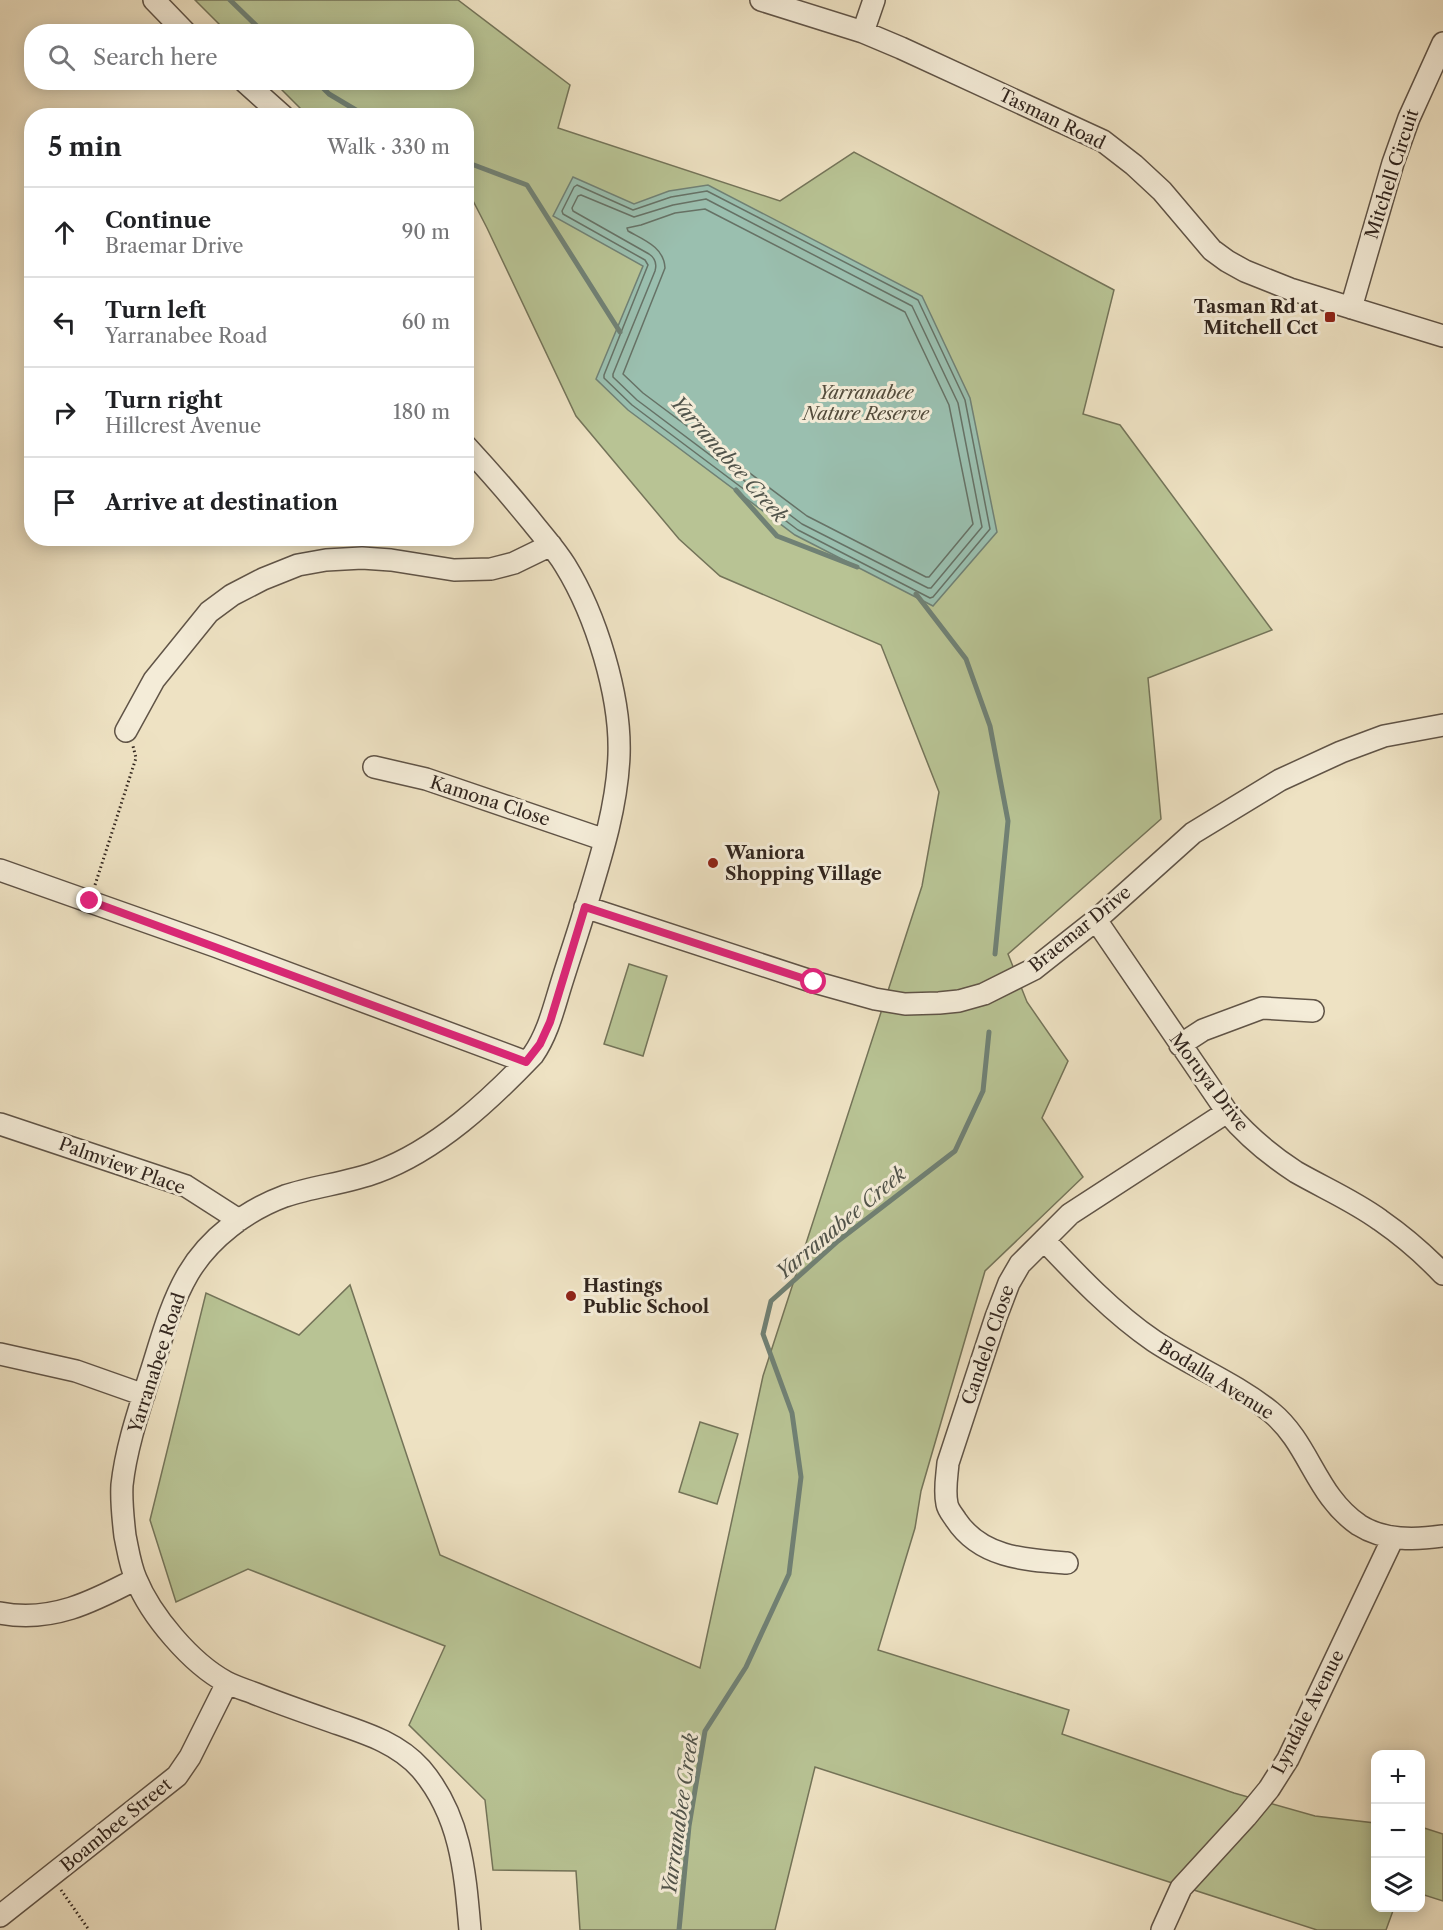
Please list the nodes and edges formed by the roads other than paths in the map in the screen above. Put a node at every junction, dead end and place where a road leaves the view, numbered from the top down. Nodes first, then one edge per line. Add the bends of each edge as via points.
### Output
1 (154, 0) edge
2 (761, 0) edge
3 (874, 0) edge
4 (177, 24) edge
5 (863, 32) junction
6 (1443, 44) edge
7 (254, 90) edge
8 (274, 108) edge
9 (1351, 308) junction
10 (1443, 336) edge
11 (474, 455) edge
12 (551, 546) junction
13 (1443, 725) edge
14 (126, 731) road end
15 (374, 767) dead end
16 (604, 840) junction
17 (0, 870) edge
18 (585, 907) junction
19 (1096, 920) junction
20 (1313, 1011) dead end
21 (1180, 1045) junction
22 (526, 1062) junction
23 (1227, 1112) junction
24 (0, 1124) edge
25 (239, 1220) junction
26 (1044, 1240) junction
27 (1443, 1274) edge
28 (0, 1354) edge
29 (144, 1395) junction
30 (1443, 1536) edge
31 (1393, 1538) junction
32 (1067, 1563) dead end
33 (136, 1579) junction
34 (0, 1613) edge
35 (227, 1683) junction
36 (0, 1916) edge
37 (470, 1930) edge
38 (1162, 1930) edge

1 - 4 street
2 - 5 street, Tasman Road
3 - 5 street
5 - 9 street, Tasman Road via 1103,141 1162,191 1206,243 1227,261 1290,290
6 - 9 street, Mitchell Circuit via 1392,163
7 - 8 street
9 - 10 street, Tasman Road
11 - 12 street, Yarranabee Road
12 - 14 street via 490,569 454,570 362,558 298,565 263,579 209,612 154,680
12 - 16 street, Yarranabee Road via 565,565 592,620 617,717 619,755
13 - 19 street, Braemar Drive via 1384,736 1280,780 1193,833
15 - 16 street, Kamona Close via 436,783
16 - 18 street, Yarranabee Road
17 - 22 street
18 - 19 street, Braemar Drive via 828,986 905,1004 959,1001 1003,985 1034,969
18 - 22 street, Yarranabee Road via 550,1022
19 - 21 street, Moruya Drive
20 - 21 street via 1262,1008 1203,1030
21 - 23 street, Moruya Drive
22 - 25 street, Yarranabee Road via 467,1117 407,1159 376,1173 281,1198
23 - 26 street, Candelo Close via 1070,1214
23 - 27 street, Moruya Drive via 1268,1153 1380,1220
24 - 25 street, Palmview Place via 186,1186
25 - 29 street, Yarranabee Road via 216,1239 188,1274
26 - 31 street, Bodalla Avenue via 1134,1326 1271,1412 1287,1427 1344,1514
26 - 32 street, Candelo Close via 1020,1264 1009,1283 948,1463 945,1486 947,1506 972,1539 990,1550 1014,1557
28 - 29 street via 76,1371
29 - 33 street, Yarranabee Road via 122,1488 128,1555
30 - 31 street, Bodalla Avenue
31 - 38 street, Lyndale Avenue via 1288,1759 1246,1817 1181,1888
33 - 34 street via 96,1600 55,1614
33 - 35 street, Yarranabee Road via 178,1642 197,1662
35 - 36 street, Boambee Street via 177,1776
35 - 37 street, Yarranabee Road via 379,1738 405,1753 436,1790 451,1819 461,1850

